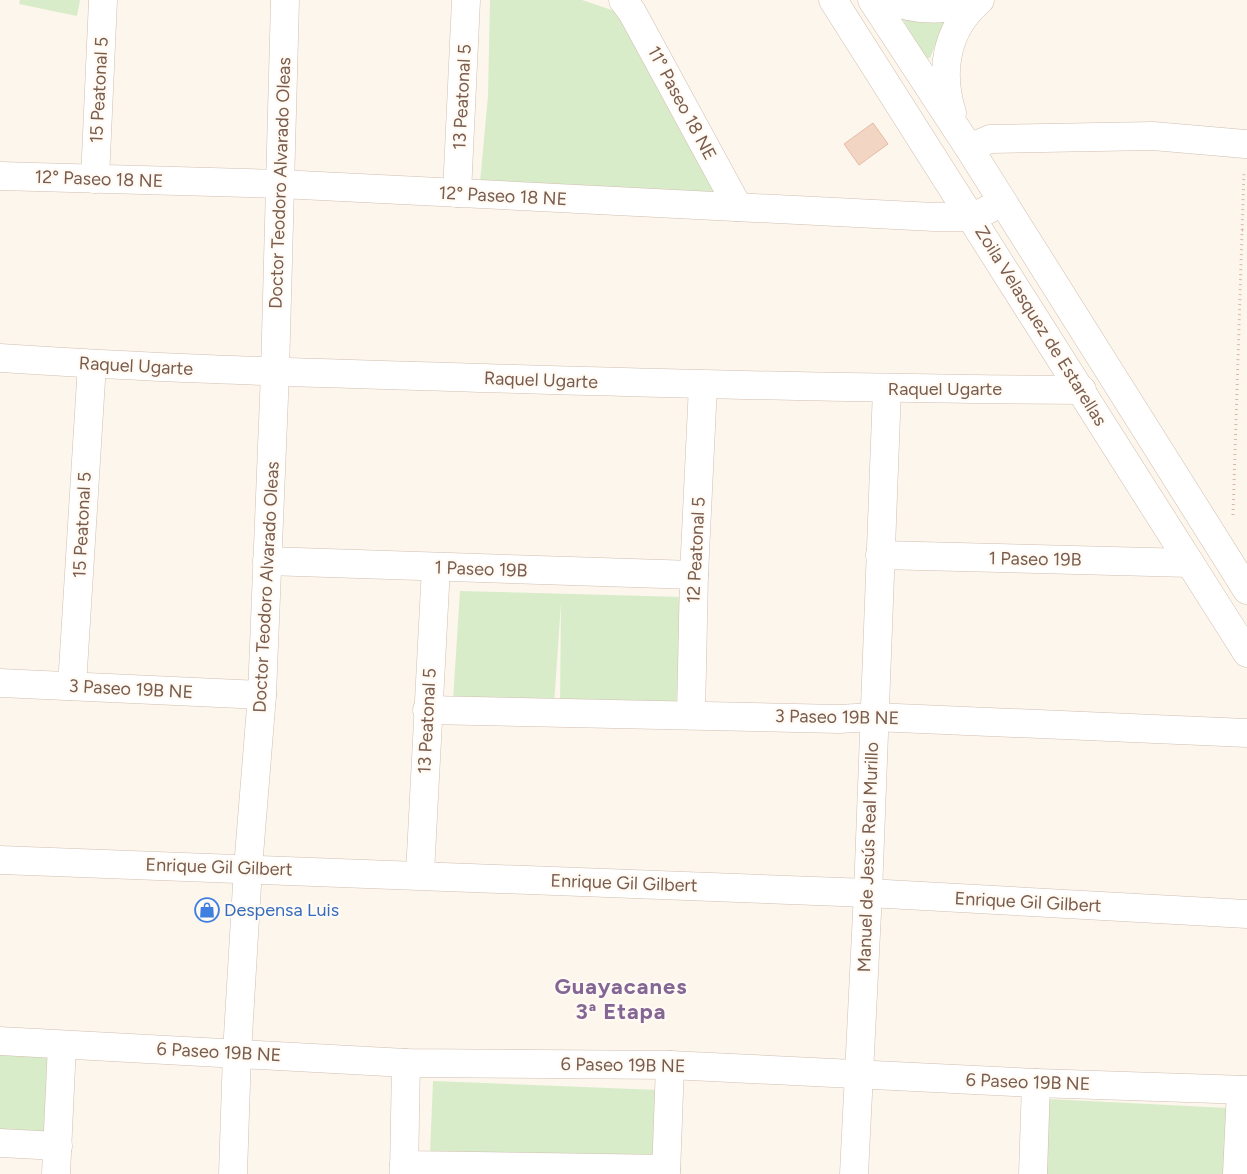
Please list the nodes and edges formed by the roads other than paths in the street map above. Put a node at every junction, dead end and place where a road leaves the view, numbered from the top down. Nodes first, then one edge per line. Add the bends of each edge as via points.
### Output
1 (104, 0) edge
2 (285, 0) edge
3 (466, 0) edge
4 (623, 0) edge
5 (833, 0) edge
6 (872, 0) edge
7 (888, 0) edge
8 (971, 1) edge
9 (964, 140) junction
10 (1245, 144) road end
11 (0, 176) edge
12 (95, 179) junction
13 (280, 184) junction
14 (457, 193) junction
15 (1003, 202) junction
16 (738, 207) junction
17 (973, 217) junction
18 (0, 358) edge
19 (92, 364) junction
20 (275, 372) junction
21 (703, 385) junction
22 (887, 389) junction
23 (1082, 390) junction
24 (880, 555) junction
25 (268, 560) junction
26 (1190, 563) junction
27 (436, 567) junction
28 (694, 575) junction
29 (1247, 590) edge
30 (1247, 653) edge
31 (0, 683) edge
32 (72, 686) junction
33 (262, 695) junction
34 (427, 710) junction
35 (691, 714) junction
36 (874, 717) junction
37 (1247, 733) edge
38 (0, 860) edge
39 (248, 868) junction
40 (420, 874) junction
41 (868, 893) junction
42 (1247, 914) edge
43 (0, 1041) edge
44 (62, 1044) junction
45 (237, 1052) junction
46 (406, 1063) junction
47 (670, 1065) junction
48 (858, 1075) junction
49 (1036, 1083) junction
50 (1244, 1090) edge
51 (0, 1143) edge
52 (58, 1146) junction
53 (404, 1170) edge
54 (666, 1172) edge
55 (56, 1174) edge
56 (234, 1174) edge
57 (854, 1174) edge
58 (1033, 1174) edge
59 (1237, 1174) edge

1 - 12 street, 15 Peatonal 5
2 - 13 street, Doctor Teodoro Alvarado Oleas
3 - 14 street, 13 Peatonal 5
4 - 16 street, 11° Paseo 18 NE
5 - 17 street, Zoila Velasquez de Estarellas
6 - 9 street, Zoila Velasquez de Estarellas
7 - 8 street via 942,9
8 - 9 street via 948,51 945,85
9 - 10 street via 1144,136
9 - 15 street, Zoila Velasquez de Estarellas
11 - 12 street, 12° Paseo 18 NE
12 - 13 street, 12° Paseo 18 NE
13 - 14 street, 12° Paseo 18 NE
13 - 20 street, Doctor Teodoro Alvarado Oleas
14 - 16 street, 12° Paseo 18 NE
15 - 17 street, 12° Paseo 18 NE
15 - 29 street, Zoila Velasquez de Estarellas
16 - 17 street, 12° Paseo 18 NE
17 - 23 street, Zoila Velasquez de Estarellas
18 - 19 street, Raquel Ugarte
19 - 20 street, Raquel Ugarte
19 - 32 street, 15 Peatonal 5
20 - 21 street, Raquel Ugarte
20 - 25 street, Doctor Teodoro Alvarado Oleas
21 - 22 street, Raquel Ugarte
21 - 28 street, 12 Peatonal 5
22 - 23 street, Raquel Ugarte
22 - 24 street, Manuel de Jesús Real Murillo
23 - 26 street, Zoila Velasquez de Estarellas
24 - 26 street, 1 Paseo 19B
24 - 36 street, Manuel de Jesús Real Murillo
25 - 27 street, 1 Paseo 19B
25 - 33 street, Doctor Teodoro Alvarado Oleas
26 - 30 street, Zoila Velasquez de Estarellas
27 - 28 street, 1 Paseo 19B
27 - 34 street, 13 Peatonal 5
28 - 35 street, 12 Peatonal 5
31 - 32 street, 3 Paseo 19B NE
32 - 33 street, 3 Paseo 19B NE
33 - 39 street, Doctor Teodoro Alvarado Oleas
34 - 35 street, 3 Paseo 19B NE
34 - 40 street, 13 Peatonal 5
35 - 36 street, 3 Paseo 19B NE via 839,719
36 - 37 street, 3 Paseo 19B NE
36 - 41 street, Manuel de Jesús Real Murillo
38 - 39 street, Enrique Gil Gilbert
39 - 40 street, Enrique Gil Gilbert
39 - 45 street, Doctor Teodoro Alvarado Oleas
40 - 41 street, Enrique Gil Gilbert
41 - 42 street, Enrique Gil Gilbert
41 - 48 street, Manuel de Jesús Real Murillo
43 - 44 street, 6 Paseo 19B NE
44 - 45 street, 6 Paseo 19B NE
44 - 52 street
45 - 46 street, 6 Paseo 19B NE
45 - 56 street, Doctor Teodoro Alvarado Oleas
46 - 47 street, 6 Paseo 19B NE
46 - 53 street
47 - 48 street, 6 Paseo 19B NE
47 - 54 street
48 - 49 street, 6 Paseo 19B NE
48 - 57 street, Manuel de Jesús Real Murillo
49 - 50 street, 6 Paseo 19B NE
49 - 58 street
50 - 59 street
51 - 52 street
52 - 55 street
53 - 54 street

